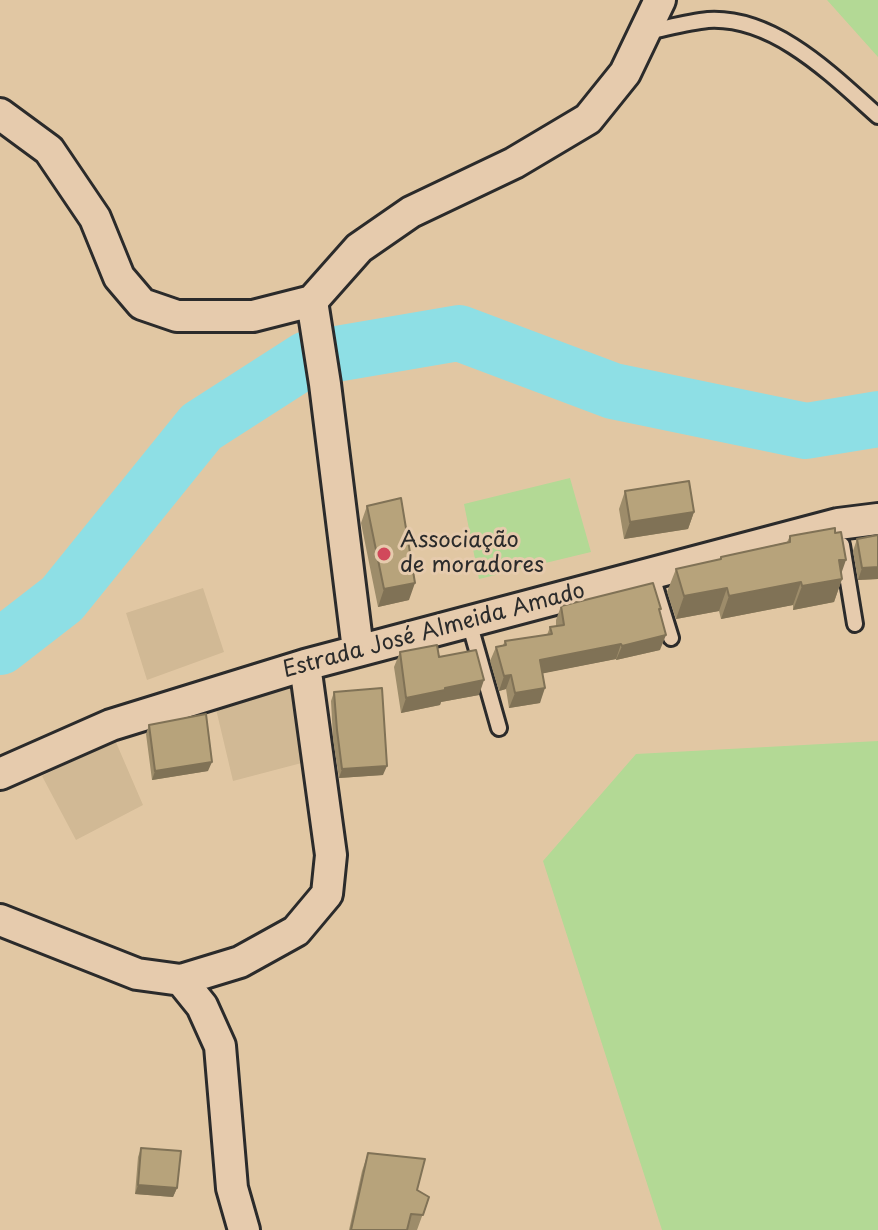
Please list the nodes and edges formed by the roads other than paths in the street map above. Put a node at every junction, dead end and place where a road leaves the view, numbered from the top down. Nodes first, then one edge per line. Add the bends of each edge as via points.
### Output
1 (660, 0) edge
2 (643, 33) junction
3 (0, 114) edge
4 (878, 116) edge
5 (314, 313) junction
6 (878, 519) edge
7 (838, 524) junction
8 (651, 573) junction
9 (469, 622) junction
10 (855, 624) dead end
11 (671, 638) dead end
12 (358, 650) junction
13 (305, 665) junction
14 (499, 728) dead end
15 (0, 774) edge
16 (0, 920) edge
17 (181, 980) junction
18 (244, 1230) edge

1 - 2 street
2 - 4 lane via 708,20 744,23 777,36 831,73
2 - 5 street via 625,73 588,119 514,163 411,212 359,248
3 - 5 street via 49,150 95,218 119,277 142,304 177,316
5 - 12 street
6 - 7 street, Estrada José Almeida Amado
7 - 8 street, Estrada José Almeida Amado
7 - 10 lane
8 - 9 street, Estrada José Almeida Amado
8 - 11 lane
9 - 12 street, Estrada José Almeida Amado
9 - 14 lane
12 - 13 street, Estrada José Almeida Amado
13 - 15 street, Estrada José Almeida Amado via 111,725
13 - 17 street via 331,855 327,894 296,931 240,962
16 - 17 street via 137,974
17 - 18 street via 202,1006 220,1046 232,1188

